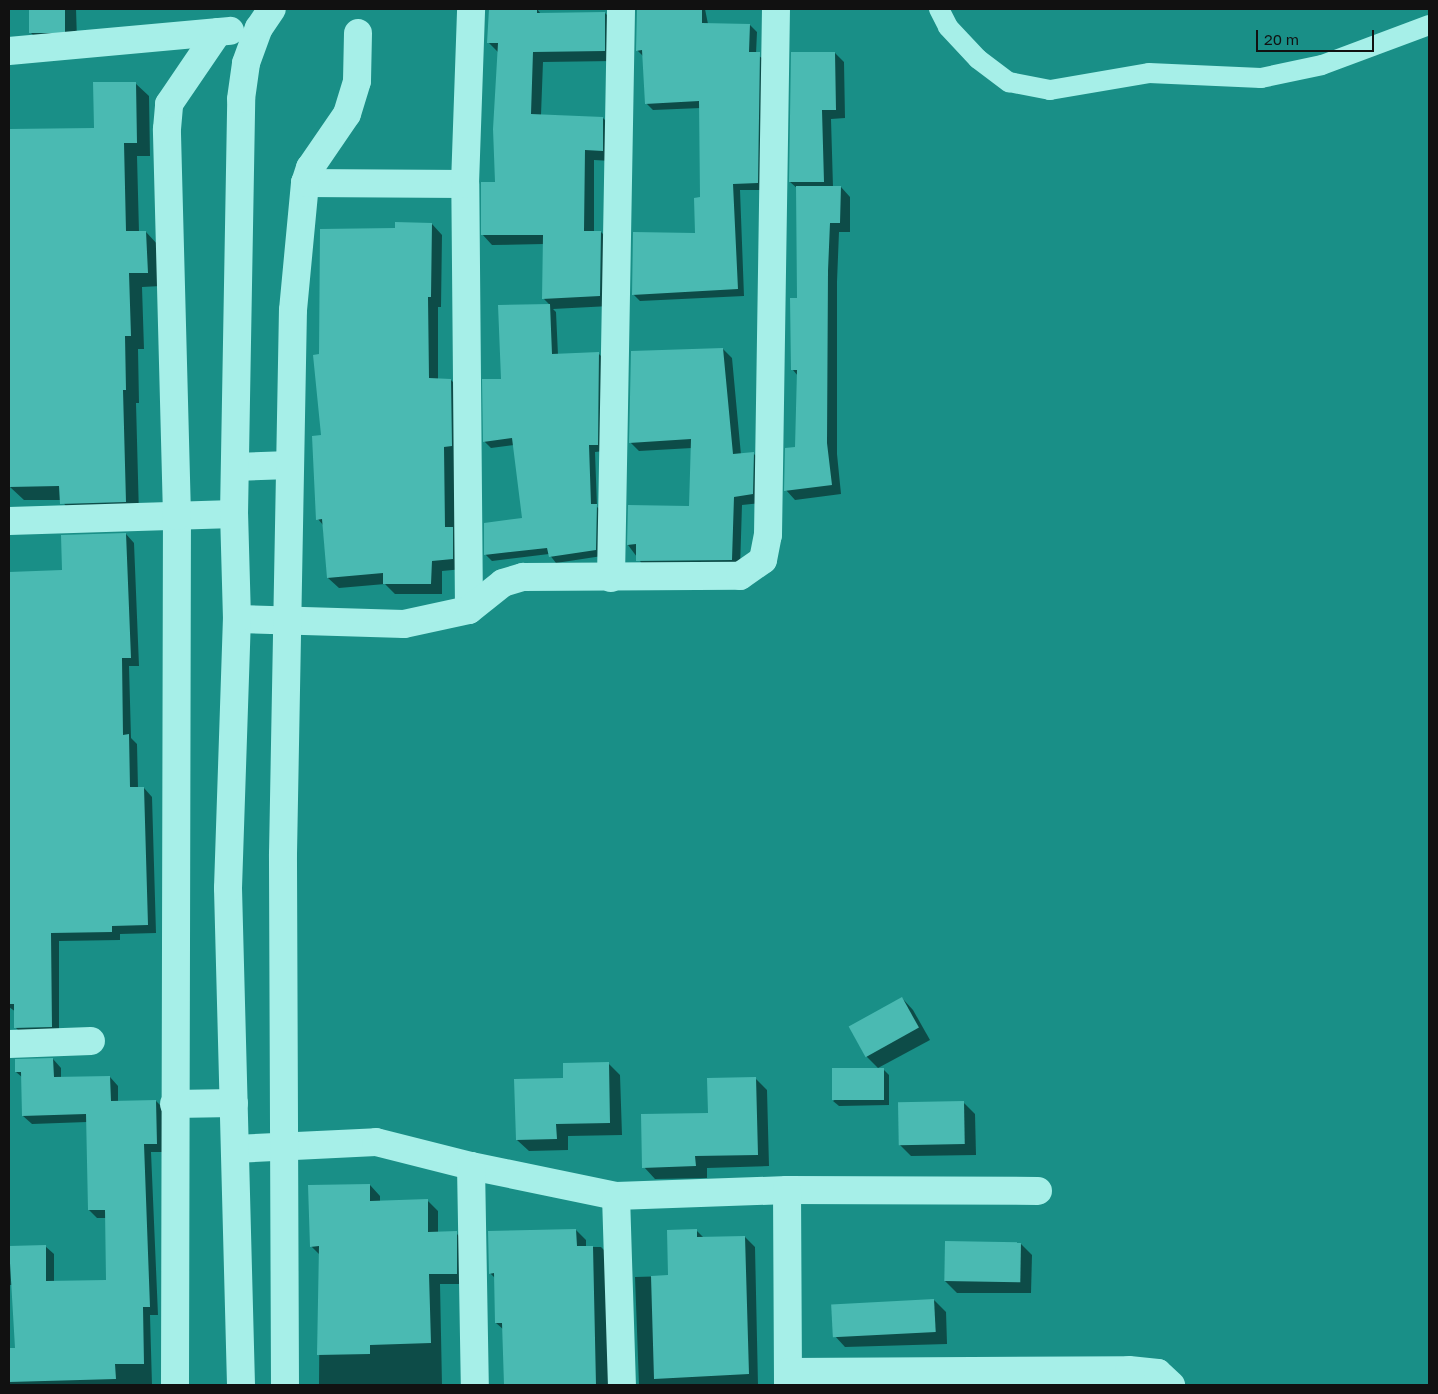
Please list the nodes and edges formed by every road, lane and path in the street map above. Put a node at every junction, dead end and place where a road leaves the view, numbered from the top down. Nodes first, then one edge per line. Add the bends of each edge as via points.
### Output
1 (471, 9) edge
2 (621, 9) edge
3 (776, 9) edge
4 (939, 9) edge
5 (266, 18) edge
6 (1429, 25) edge
7 (218, 32) junction
8 (358, 33) dead end
9 (9, 51) edge
10 (305, 183) junction
11 (465, 184) junction
12 (290, 465) junction
13 (235, 467) junction
14 (234, 514) junction
15 (178, 516) junction
16 (9, 521) edge
17 (611, 578) junction
18 (469, 610) junction
19 (238, 618) junction
20 (289, 620) junction
21 (91, 1041) dead end
22 (9, 1044) edge
23 (174, 1104) junction
24 (234, 1104) junction
25 (282, 1145) junction
26 (235, 1149) junction
27 (471, 1166) junction
28 (787, 1190) junction
29 (1038, 1191) dead end
30 (616, 1196) junction
31 (788, 1379) edge
32 (175, 1385) edge
33 (241, 1385) edge
34 (285, 1385) edge
35 (475, 1385) edge
36 (622, 1385) edge
37 (1170, 1385) edge

1 - 11 street
2 - 17 street
3 - 17 street via 768,535 763,560 740,576
4 - 6 lane via 948,27 978,59 1009,82 1050,90 1149,73 1261,78 1322,65
5 - 7 street
5 - 13 street via 246,64 241,99
7 - 9 street
7 - 15 street via 169,104
8 - 10 street via 357,81 347,114 310,168
10 - 11 street
10 - 12 street via 293,310
11 - 18 street
12 - 13 street
12 - 20 street
13 - 14 street
14 - 15 street
14 - 19 street
15 - 16 street
15 - 23 street
17 - 18 street via 523,578 503,583
18 - 20 street via 404,624
19 - 20 street
19 - 24 street via 228,888
20 - 25 street via 283,854
21 - 22 street
23 - 24 street
23 - 32 street
24 - 26 street
25 - 26 street
25 - 27 street via 376,1142
25 - 34 street
26 - 33 street
27 - 30 street
27 - 35 street
28 - 29 street
28 - 30 street
28 - 31 street
30 - 36 street
31 - 37 street via 1130,1370 1158,1373

